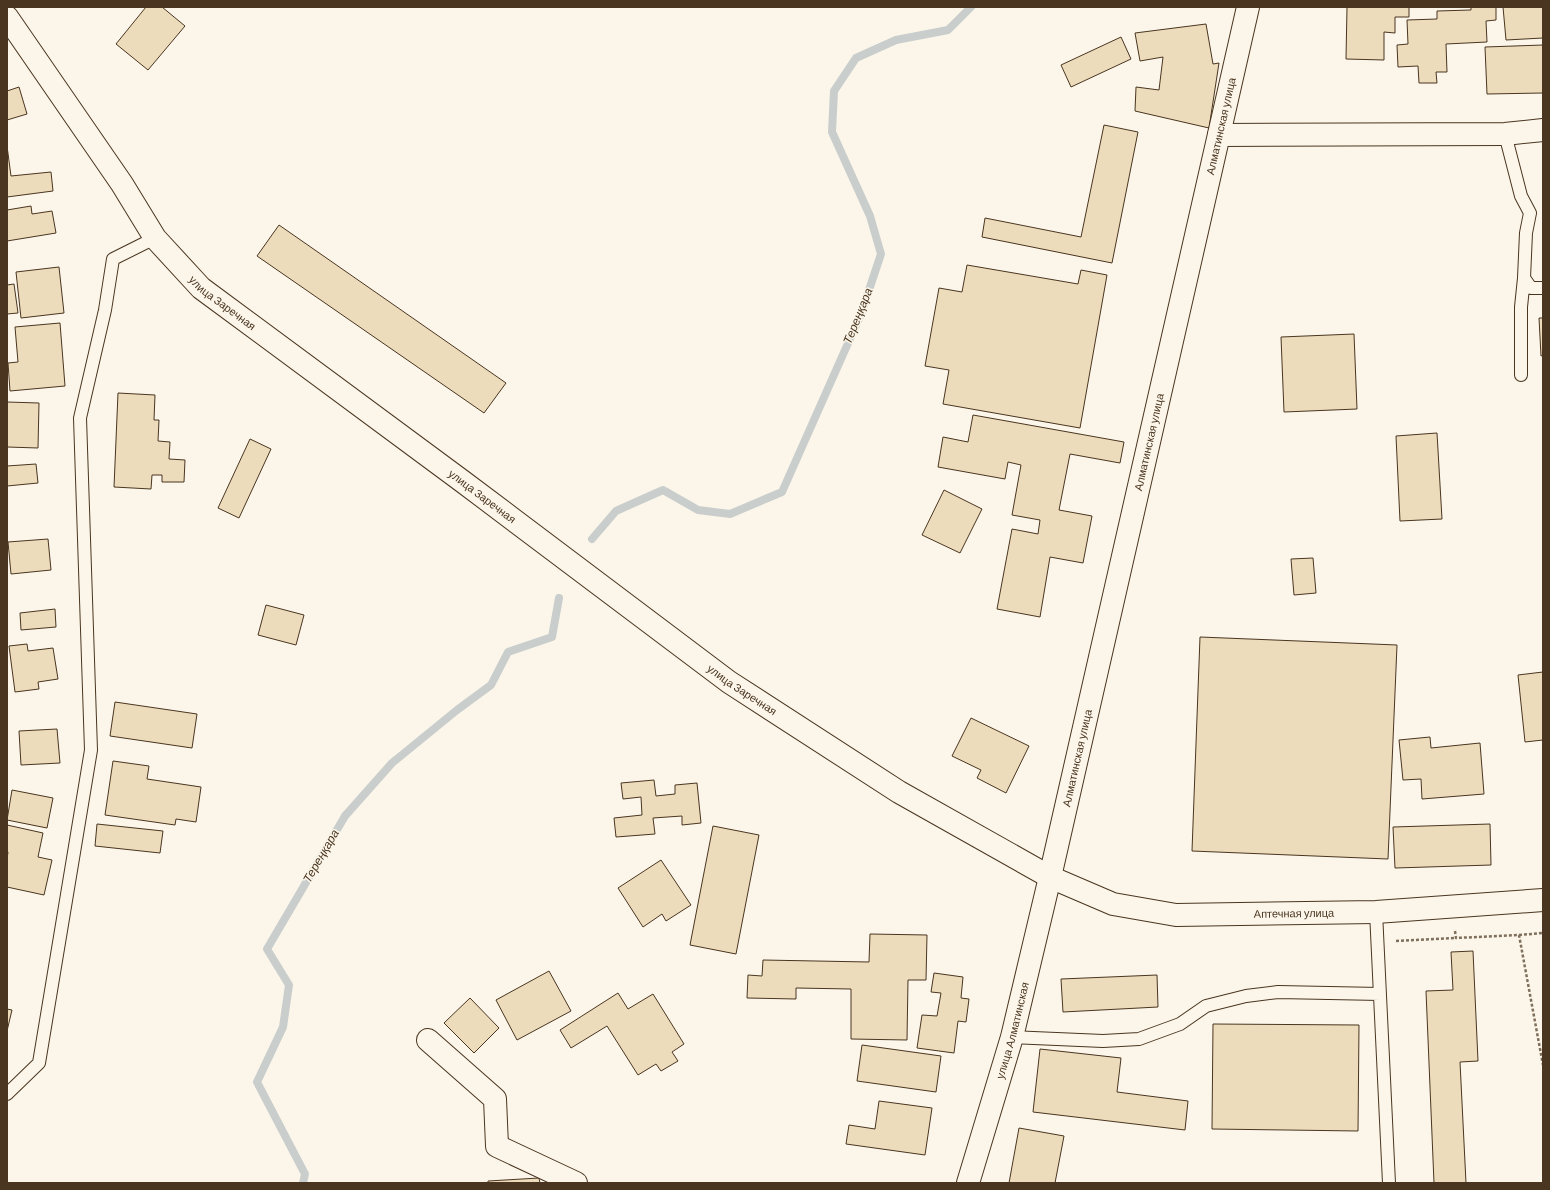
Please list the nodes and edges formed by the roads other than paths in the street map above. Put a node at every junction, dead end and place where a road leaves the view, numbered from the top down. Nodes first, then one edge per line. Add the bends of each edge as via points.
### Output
1 (1248, 7) edge
2 (7, 17) edge
3 (1543, 130) edge
4 (1505, 134) junction
5 (1219, 135) junction
6 (155, 238) junction
7 (1524, 278) junction
8 (1543, 288) edge
9 (1521, 375) dead end
10 (1050, 877) junction
11 (1543, 900) edge
12 (1376, 912) junction
13 (1380, 994) junction
14 (1012, 1036) junction
15 (428, 1040) dead end
16 (7, 1094) edge
17 (576, 1183) edge
18 (968, 1183) edge
19 (1389, 1183) edge

1 - 5 street, Алматинская улица
2 - 6 street, улица Заречная via 122,184
3 - 4 street
4 - 5 street
4 - 7 lane via 1521,196 1530,213 1526,233
5 - 10 street, Алматинская улица
6 - 10 street, улица Заречная via 202,288 729,682 899,792
6 - 16 lane via 113,259 105,310 80,418 91,750 39,1063
7 - 8 lane via 1531,288
7 - 9 lane via 1521,307
10 - 12 street, Аптечная улица via 1113,904 1176,915
10 - 14 street, улица Алматинская
11 - 12 street, Аптечная улица
12 - 13 lane
13 - 14 lane via 1278,992 1246,996 1206,1006 1180,1024 1139,1039
13 - 19 lane
14 - 18 street, улица Алматинская
15 - 17 street via 495,1099 497,1146

